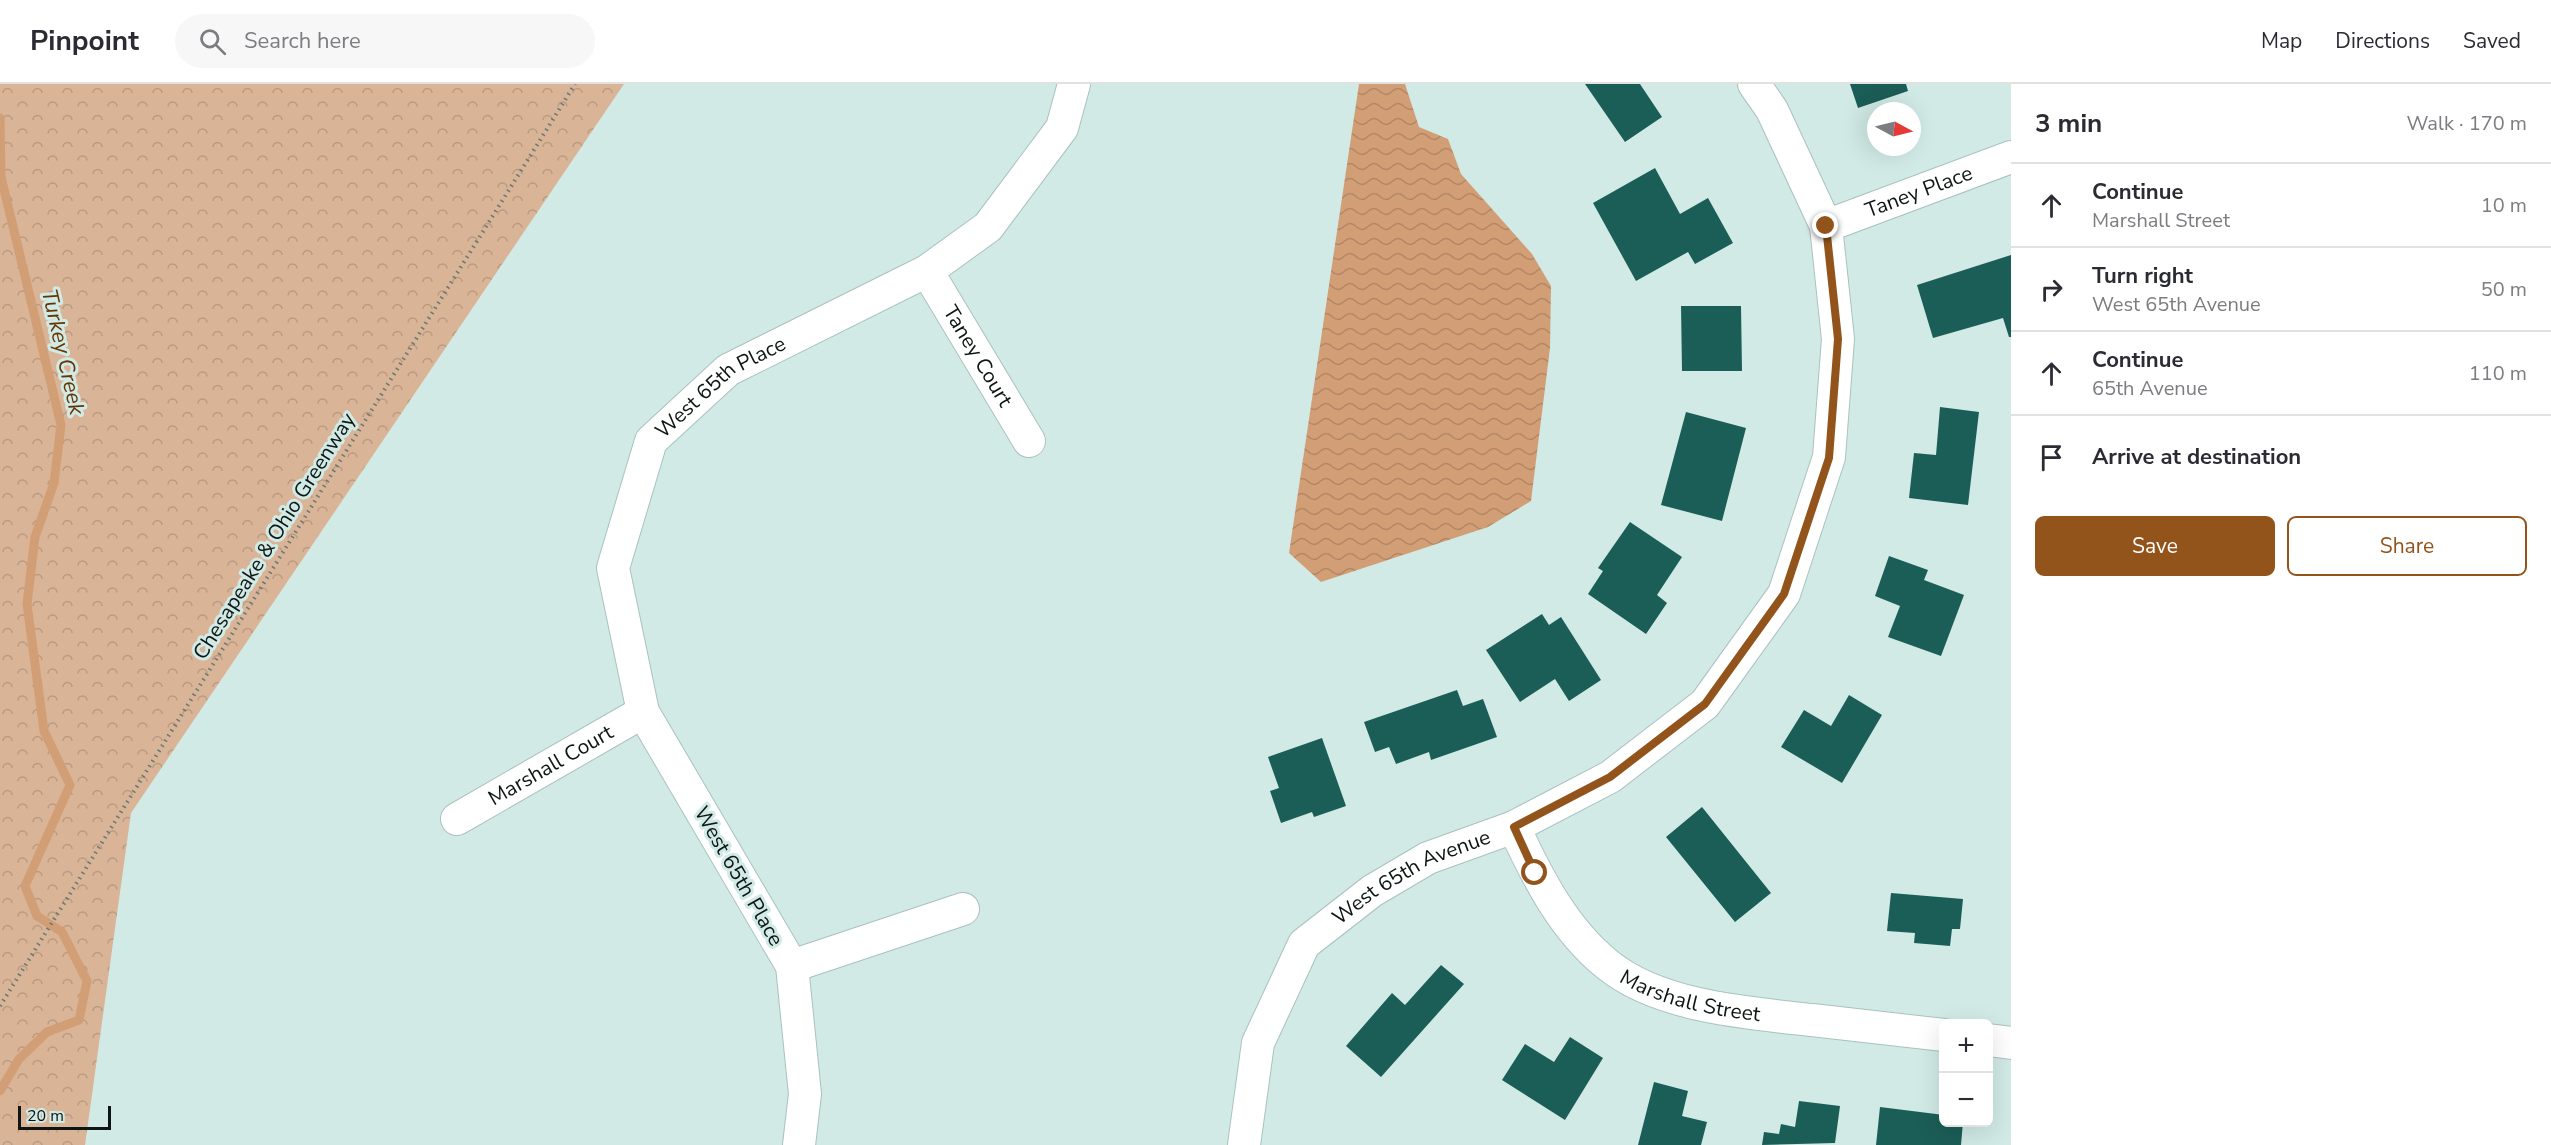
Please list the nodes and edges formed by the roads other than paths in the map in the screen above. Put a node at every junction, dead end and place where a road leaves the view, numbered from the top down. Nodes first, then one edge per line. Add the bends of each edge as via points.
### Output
1 (1074, 84) edge
2 (1754, 84) edge
3 (2011, 157) edge
4 (1826, 226) junction
5 (927, 271) junction
6 (1029, 441) dead end
7 (643, 712) junction
8 (457, 819) dead end
9 (1514, 827) junction
10 (963, 909) dead end
11 (792, 966) junction
12 (1939, 1034) edge
13 (1993, 1041) edge
14 (2011, 1043) edge
15 (799, 1145) edge
16 (1244, 1145) edge

1 - 5 street, West 65th Place via 1062,128 988,227
2 - 4 street, West 65th Avenue via 1772,110
3 - 4 street, Taney Place
4 - 9 street, West 65th Avenue via 1838,339 1829,458 1784,594 1705,704 1610,777
5 - 6 street, Taney Court
5 - 7 street, West 65th Place via 728,370 651,441 613,568
7 - 8 street, Marshall Court
7 - 11 street, West 65th Place
9 - 12 street, Marshall Street via 1535,873 1569,926 1608,966 1642,984 1692,1002 1734,1011
9 - 16 street, West 65th Avenue via 1428,858 1372,891 1304,944 1258,1043
10 - 11 street
11 - 15 street, West 65th Place via 805,1094
13 - 14 street

